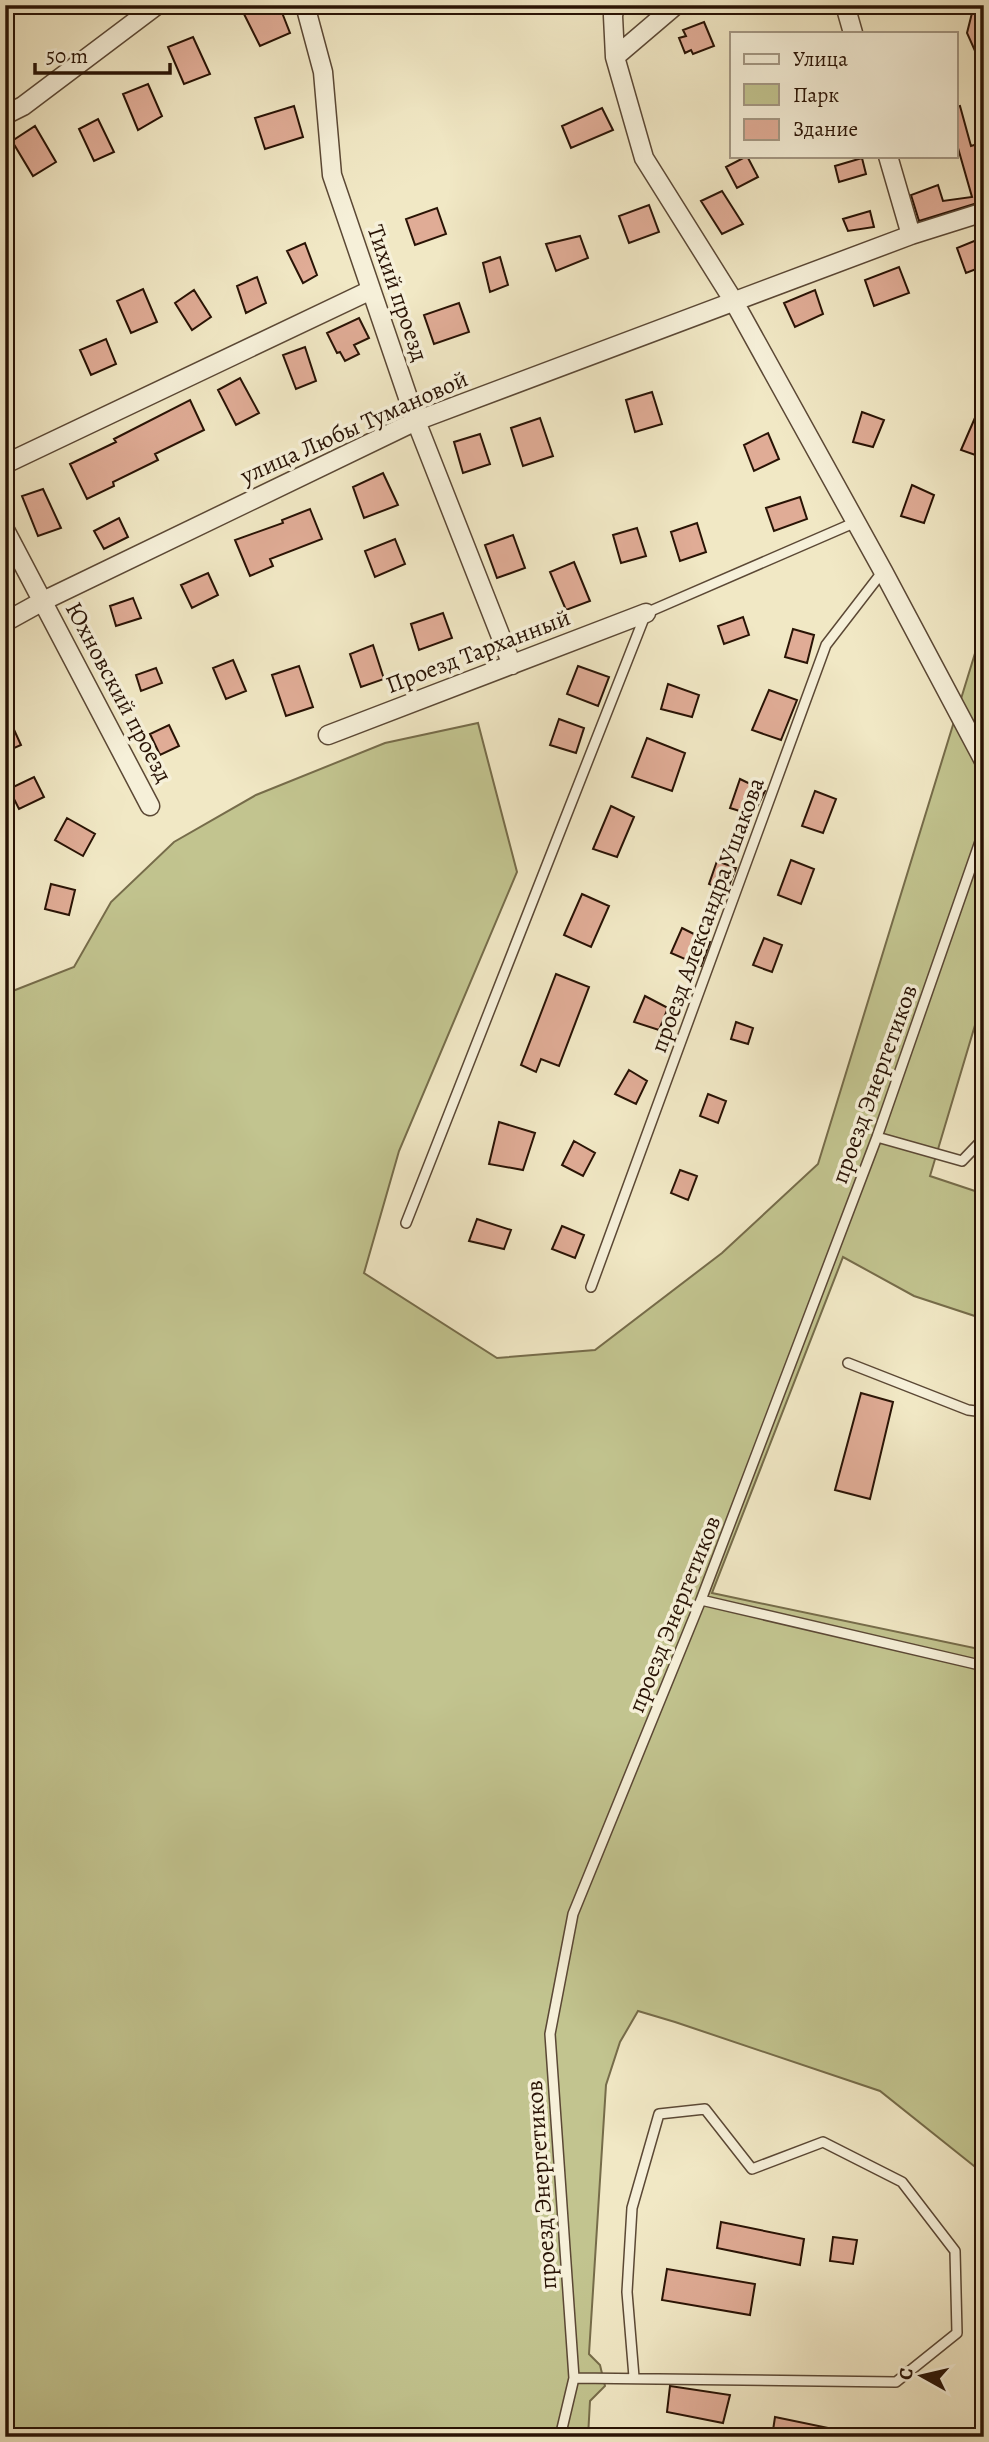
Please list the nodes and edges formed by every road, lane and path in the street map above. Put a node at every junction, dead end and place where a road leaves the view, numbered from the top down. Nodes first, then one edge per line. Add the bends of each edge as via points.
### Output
1 (157, 5) edge
2 (305, 5) edge
3 (615, 5) edge
4 (676, 5) edge
5 (845, 5) edge
6 (853, 32) edge
7 (615, 57) junction
8 (5, 115) edge
9 (889, 158) edge
10 (984, 212) edge
11 (911, 235) junction
12 (371, 289) junction
13 (733, 300) junction
14 (416, 421) junction
15 (5, 464) edge
16 (856, 522) junction
17 (5, 530) edge
18 (884, 571) junction
19 (43, 601) junction
20 (646, 613) junction
21 (5, 622) edge
22 (512, 665) junction
23 (328, 736) dead end
24 (984, 761) edge
25 (150, 806) dead end
26 (984, 830) edge
27 (877, 1137) junction
28 (984, 1139) edge
29 (406, 1223) dead end
30 (592, 1287) dead end
31 (848, 1363) dead end
32 (984, 1412) edge
33 (701, 1600) junction
34 (984, 1666) edge
35 (634, 2377) junction
36 (574, 2378) junction
37 (561, 2437) edge

1 - 8 street
2 - 12 street, Тихий проезд via 323,72 332,176
3 - 7 street
4 - 7 street
5 - 6 street
7 - 13 street via 643,159
9 - 11 street
10 - 11 street, улица Любы Тумановой
11 - 13 street, улица Любы Тумановой
12 - 14 street, Тихий проезд
12 - 15 street
13 - 14 street, улица Любы Тумановой
13 - 16 street
14 - 19 street, улица Любы Тумановой
14 - 22 street, Тихий проезд
16 - 18 street
16 - 20 lane
17 - 19 street, Юхновский проезд
18 - 24 street
18 - 30 lane, проезд Александра Ушакова via 826,645
19 - 21 street, улица Любы Тумановой
19 - 25 street, Юхновский проезд
20 - 22 street, Проезд Тарханный
20 - 29 lane
22 - 23 street, Проезд Тарханный
26 - 27 lane, проезд Энергетиков
27 - 28 lane via 962,1161
27 - 33 lane, проезд Энергетиков
31 - 32 lane via 968,1410
33 - 34 lane
33 - 36 lane, проезд Энергетиков via 573,1914 550,2034
35 - 35 lane via 896,2382 957,2333 955,2252 902,2182 823,2142 752,2169 705,2109 659,2114 632,2208 628,2292
35 - 36 lane
36 - 37 lane, проезд Энергетиков

